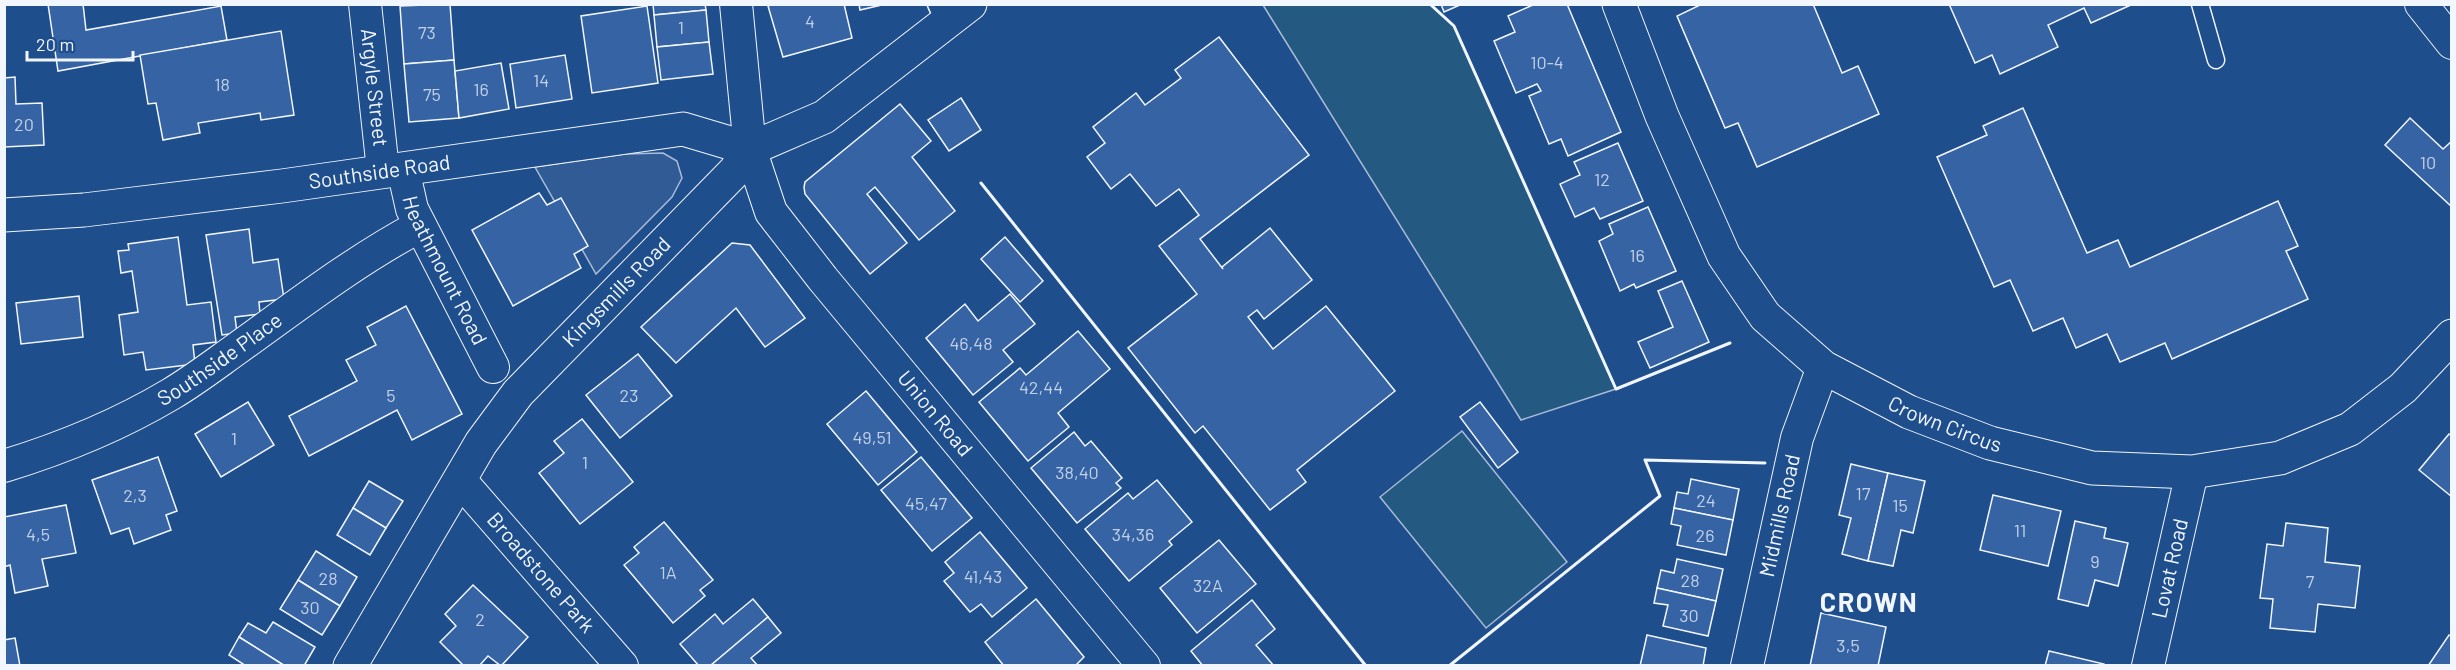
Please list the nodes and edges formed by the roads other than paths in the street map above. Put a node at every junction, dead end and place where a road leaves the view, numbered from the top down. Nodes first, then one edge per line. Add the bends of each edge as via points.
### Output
1 (365, 4) edge
2 (736, 4) edge
3 (1619, 4) edge
4 (2200, 4) edge
5 (2421, 4) edge
6 (951, 11) edge
7 (2451, 43) edge
8 (2216, 60) dead end
9 (750, 149) junction
10 (393, 170) junction
11 (4, 215) edge
12 (420, 226) junction
13 (2451, 336) edge
14 (494, 367) dead end
15 (1823, 367) junction
16 (4, 466) edge
17 (2192, 472) junction
18 (460, 480) junction
19 (350, 666) edge
20 (622, 666) edge
21 (1144, 666) edge
22 (1747, 666) edge
23 (2148, 666) edge

1 - 10 street, Argyle Street
2 - 9 street, Union Road
3 - 15 street, Crown Circus via 1662,116 1724,256 1765,316
4 - 8 lane
5 - 7 street
6 - 9 street via 824,117
9 - 10 street, Southside Road via 683,129
9 - 18 street, Kingsmills Road via 735,171 518,393 481,443
9 - 21 street, Union Road via 771,212
10 - 11 street, Southside Road via 108,207
10 - 12 street, Heathmount Road
12 - 14 street, Heathmount Road
12 - 16 street, Southside Place via 327,284 173,394 48,453
13 - 17 street, Crown Circus via 2403,388 2350,429 2280,458
15 - 17 street, Crown Circus via 1909,412 1990,443 2092,468
15 - 22 street, Midmills Road via 1797,438
17 - 23 street, Lovat Road
18 - 19 street, Kingsmills Road
18 - 20 street, Broadstone Park

